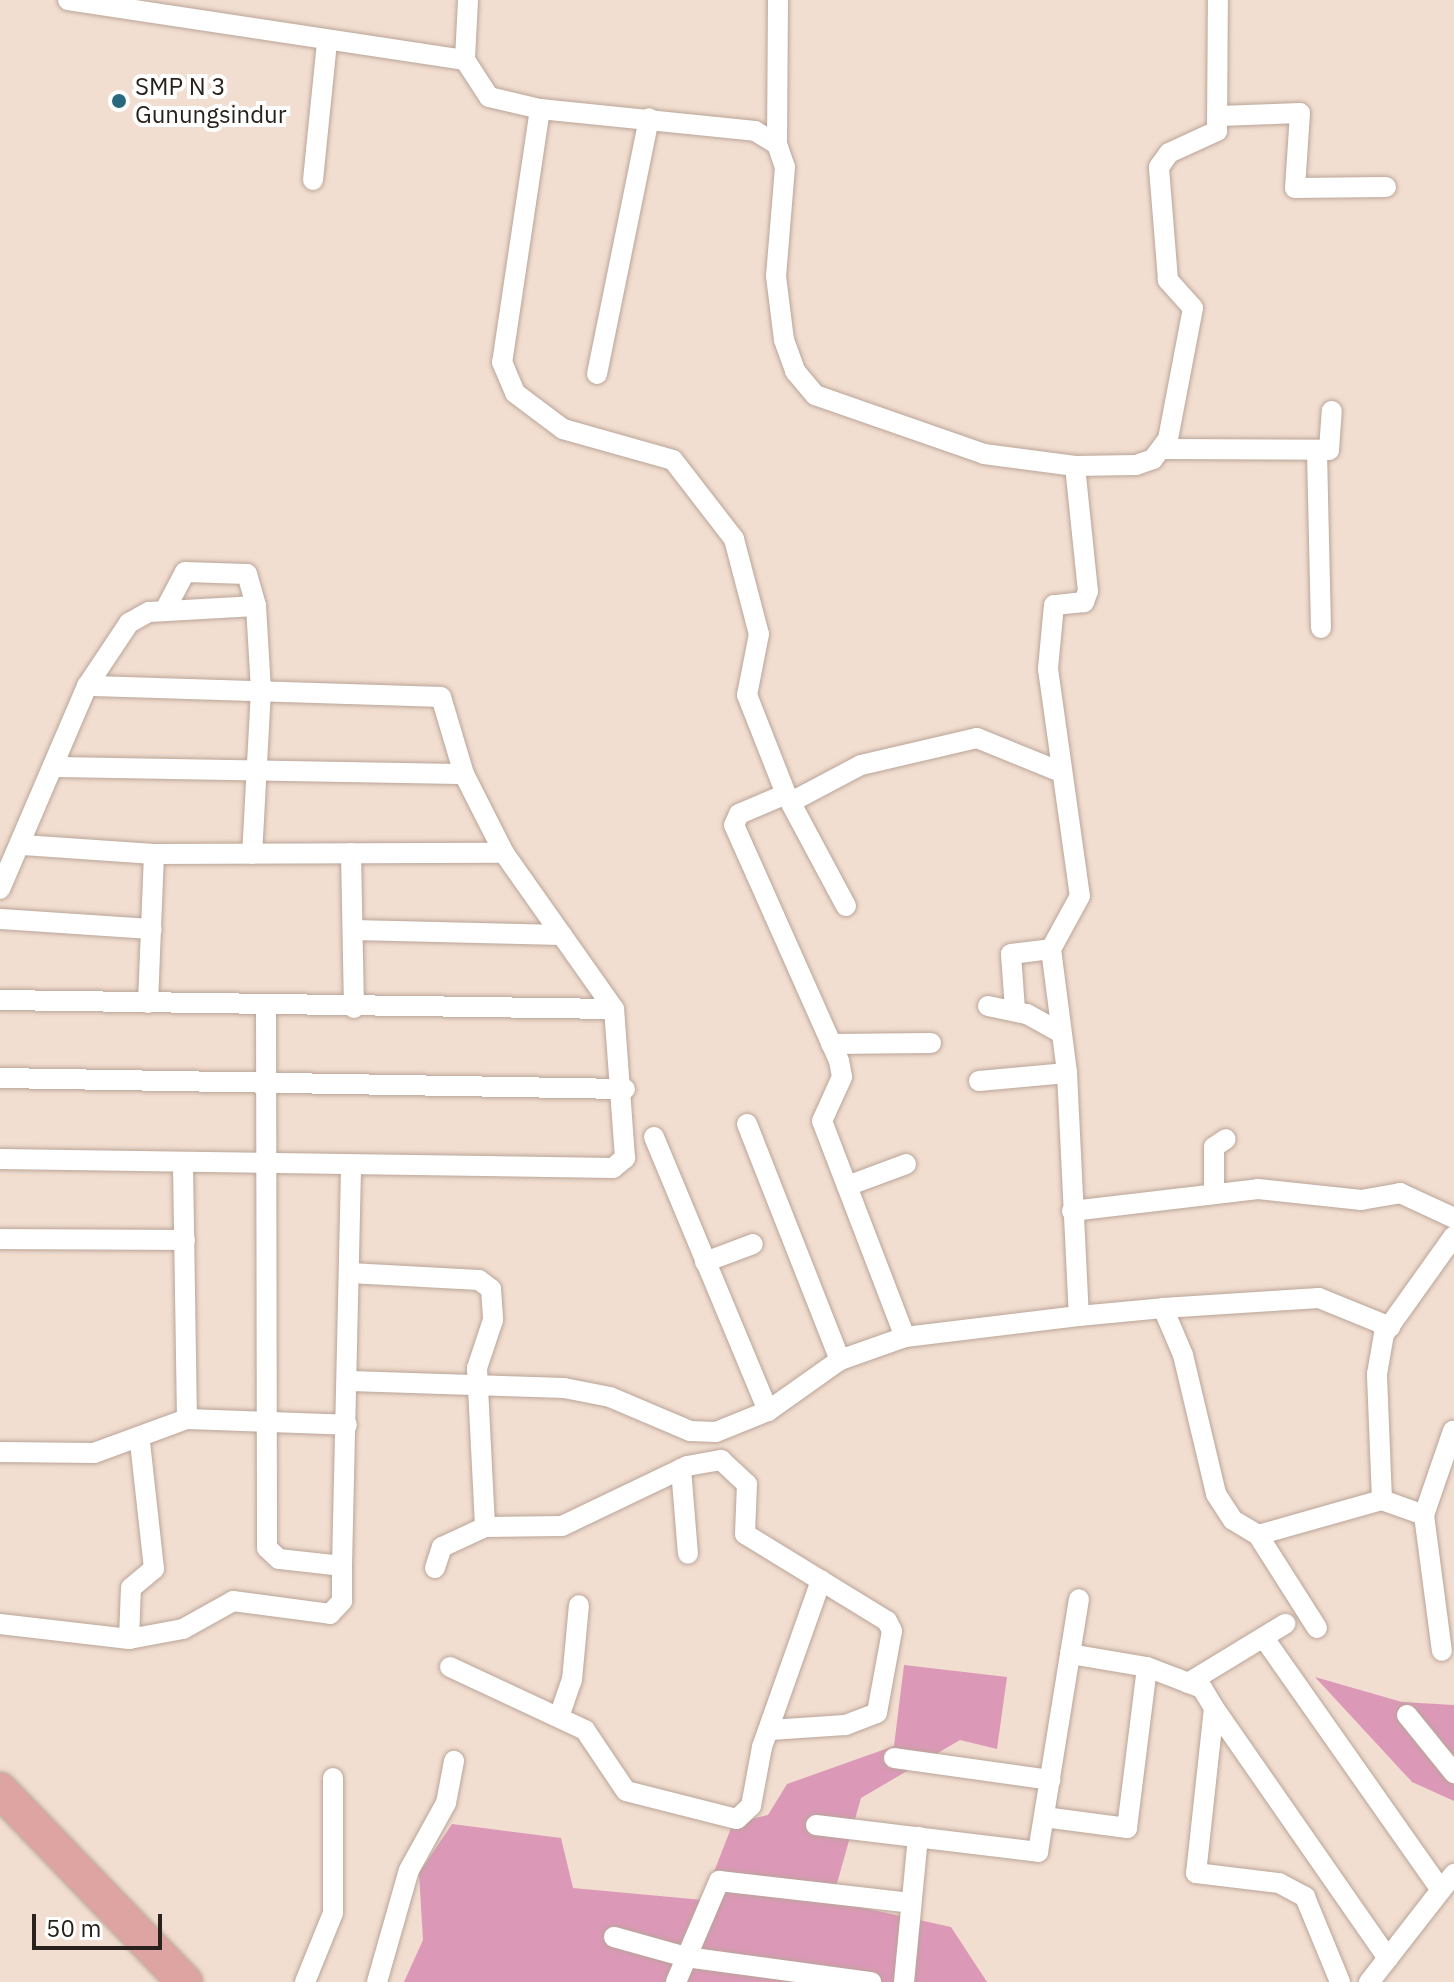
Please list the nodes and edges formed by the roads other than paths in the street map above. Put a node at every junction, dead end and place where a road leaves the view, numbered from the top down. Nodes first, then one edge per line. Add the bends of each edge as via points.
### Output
1 (68, 0) edge
2 (468, 0) edge
3 (778, 0) edge
4 (1218, 0) edge
5 (327, 42) junction
6 (465, 60) junction
7 (540, 109) junction
8 (1220, 116) junction
9 (649, 118) junction
10 (777, 144) junction
11 (313, 180) dead end
12 (1386, 187) dead end
13 (597, 374) dead end
14 (1332, 411) dead end
15 (1165, 449) junction
16 (1317, 452) junction
17 (1075, 466) junction
18 (256, 606) junction
19 (165, 610) junction
20 (1321, 628) dead end
21 (87, 686) junction
22 (261, 690) junction
23 (53, 767) junction
24 (1056, 770) junction
25 (255, 774) junction
26 (464, 774) junction
27 (788, 798) junction
28 (23, 845) junction
29 (351, 853) junction
30 (504, 853) junction
31 (154, 854) junction
32 (252, 854) junction
33 (0, 889) edge
34 (846, 906) dead end
35 (0, 919) edge
36 (152, 929) junction
37 (353, 930) junction
38 (562, 935) junction
39 (1051, 949) junction
40 (0, 1000) edge
41 (148, 1003) junction
42 (266, 1006) junction
43 (988, 1006) dead end
44 (354, 1008) junction
45 (614, 1009) junction
46 (1015, 1010) junction
47 (1060, 1032) junction
48 (931, 1043) dead end
49 (831, 1044) junction
50 (1067, 1073) junction
51 (0, 1078) edge
52 (979, 1081) dead end
53 (267, 1088) junction
54 (625, 1089) junction
55 (747, 1124) dead end
56 (654, 1137) dead end
57 (1226, 1139) dead end
58 (0, 1159) edge
59 (906, 1164) dead end
60 (183, 1165) junction
61 (269, 1166) junction
62 (351, 1168) junction
63 (847, 1186) junction
64 (1214, 1189) junction
65 (1072, 1211) junction
66 (1454, 1218) edge
67 (1454, 1236) edge
68 (0, 1239) edge
69 (185, 1240) junction
70 (753, 1244) dead end
71 (705, 1262) junction
72 (350, 1273) junction
73 (1163, 1308) junction
74 (1079, 1316) junction
75 (1390, 1327) junction
76 (905, 1337) junction
77 (840, 1360) junction
78 (350, 1381) junction
79 (478, 1384) junction
80 (768, 1411) junction
81 (187, 1419) junction
82 (271, 1421) junction
83 (347, 1425) junction
84 (1453, 1431) edge
85 (716, 1432) junction
86 (140, 1442) junction
87 (0, 1452) edge
88 (721, 1460) junction
89 (681, 1469) junction
90 (1382, 1500) junction
91 (1424, 1515) junction
92 (485, 1527) junction
93 (1258, 1535) junction
94 (688, 1554) dead end
95 (342, 1566) junction
96 (435, 1568) dead end
97 (821, 1580) junction
98 (1079, 1599) dead end
99 (579, 1605) dead end
100 (0, 1624) edge
101 (1285, 1624) dead end
102 (1317, 1628) dead end
103 (129, 1639) junction
104 (1266, 1641) junction
105 (1442, 1651) dead end
106 (1070, 1654) junction
107 (450, 1667) dead end
108 (1147, 1667) junction
109 (1188, 1683) junction
110 (1214, 1708) junction
111 (1407, 1715) dead end
112 (559, 1717) junction
113 (770, 1730) junction
114 (894, 1758) dead end
115 (454, 1761) dead end
116 (1454, 1773) edge
117 (333, 1778) dead end
118 (1050, 1780) junction
119 (0, 1790) edge
120 (1044, 1817) junction
121 (816, 1825) dead end
122 (918, 1837) junction
123 (1448, 1882) edge
124 (911, 1903) junction
125 (614, 1937) dead end
126 (686, 1957) junction
127 (1388, 1958) junction
128 (762, 1975) edge
129 (846, 1980) edge
130 (185, 1982) edge
131 (305, 1982) edge
132 (377, 1982) edge
133 (676, 1982) edge
134 (871, 1982) edge
135 (904, 1982) edge
136 (1340, 1982) edge
137 (1369, 1982) edge

1 - 5 street
2 - 6 street
3 - 10 street
4 - 8 street
5 - 6 street
5 - 11 street
6 - 7 street via 489,97
7 - 9 street
7 - 27 street via 502,362 528,407 563,429 664,453 727,525 759,634 747,695
8 - 12 street via 1300,113 1295,188
8 - 15 street via 1217,131 1169,153 1159,167 1168,280 1193,308
9 - 10 street via 755,131
9 - 13 street
10 - 17 street via 785,167 776,276 784,340 795,371 815,395 984,454
14 - 16 street via 1332,449
15 - 16 street
15 - 17 street via 1136,465
16 - 20 street
17 - 24 street via 1088,591 1080,604 1054,605 1048,669
18 - 19 street
18 - 19 street via 245,573 185,572
18 - 22 street
19 - 21 street via 129,623
21 - 22 street
21 - 23 street
22 - 25 street
22 - 26 street via 437,693
23 - 25 street
23 - 28 street
24 - 27 street via 977,738 861,765
24 - 39 street via 1080,896
25 - 26 street
25 - 32 street
26 - 30 street
27 - 34 street
27 - 49 street via 739,814 734,825
28 - 31 street
28 - 33 street
29 - 30 street
29 - 32 street
29 - 37 street
30 - 38 street
31 - 32 street
31 - 36 street
35 - 36 street
36 - 41 street
37 - 38 street
37 - 44 street
38 - 45 street
39 - 46 street via 1011,954
39 - 47 street
40 - 41 street
41 - 42 street
42 - 44 street
42 - 53 street
43 - 46 street
44 - 45 street
45 - 54 street
46 - 47 street
47 - 50 street
48 - 49 street
49 - 63 street via 842,1077 822,1121
50 - 52 street
50 - 65 street
51 - 53 street
53 - 54 street
53 - 61 street
54 - 62 street via 625,1158 619,1167
55 - 77 street
56 - 71 street
57 - 64 street via 1214,1147
58 - 60 street
59 - 63 street
60 - 61 street
60 - 69 street
61 - 62 street
61 - 82 street
62 - 72 street
63 - 76 street
64 - 65 street
64 - 66 street via 1361,1200 1400,1193
65 - 74 street
67 - 75 street
68 - 69 street
69 - 81 street
70 - 71 street
71 - 80 street
72 - 78 street
72 - 79 street via 487,1284 493,1320
73 - 74 street
73 - 75 street via 1319,1298
73 - 93 street via 1183,1355 1216,1494 1233,1520
74 - 76 street
75 - 90 street via 1377,1374
76 - 77 street
77 - 80 street
78 - 79 street
78 - 83 street
79 - 85 street via 587,1392 690,1431
79 - 92 street
80 - 85 street
81 - 82 street
81 - 86 street
82 - 83 street
82 - 95 street via 268,1553
83 - 95 street
84 - 91 street
85 - 88 street
86 - 87 street via 94,1453
86 - 103 street via 154,1569 131,1588
88 - 89 street
88 - 97 street via 747,1484 745,1534
89 - 92 street via 562,1526
89 - 94 street
90 - 91 street
90 - 93 street
91 - 105 street
92 - 96 street via 442,1547
93 - 102 street
95 - 103 street via 342,1601 330,1614 233,1601 183,1629
97 - 113 street
97 - 113 street via 890,1627 884,1701 869,1718 845,1725
98 - 106 street
99 - 112 street via 572,1680
100 - 103 street
101 - 104 street
104 - 109 street
104 - 123 street
106 - 108 street
106 - 118 street
107 - 112 street
108 - 109 street
108 - 120 street via 1127,1828
109 - 110 street via 1202,1688
110 - 127 street
110 - 136 street via 1196,1873 1279,1883 1305,1897
111 - 116 street
112 - 113 street via 585,1730 626,1791 724,1819 746,1815 751,1806
114 - 118 street
115 - 132 street via 446,1803 409,1870
117 - 131 street via 333,1913
118 - 120 street
119 - 130 main road
120 - 122 street via 1038,1852
121 - 122 street
122 - 124 street
123 - 127 street
124 - 126 street via 719,1881
124 - 135 street
125 - 126 street
126 - 128 street
126 - 133 street
127 - 137 street
128 - 129 street
129 - 134 street

